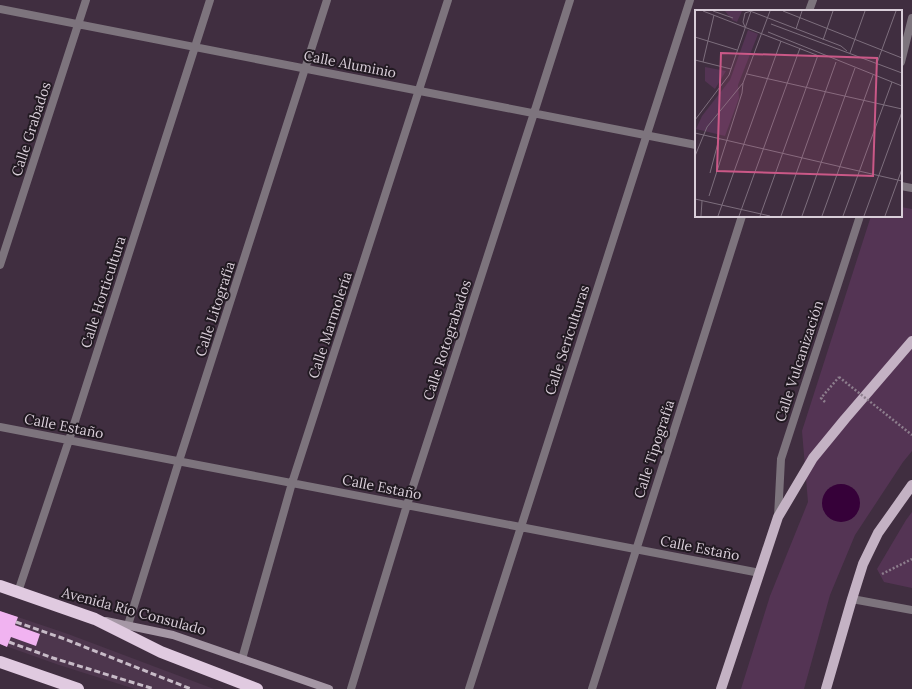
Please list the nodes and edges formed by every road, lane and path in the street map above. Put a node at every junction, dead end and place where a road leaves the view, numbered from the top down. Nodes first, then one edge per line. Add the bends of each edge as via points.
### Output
1 (86, 0) edge
2 (210, 0) edge
3 (327, 0) edge
4 (448, 0) edge
5 (570, 0) edge
6 (690, 0) edge
7 (813, 0) edge
8 (0, 9) edge
9 (809, 10) edge
10 (912, 18) edge
11 (78, 24) junction
12 (195, 47) junction
13 (902, 58) edge
14 (306, 69) junction
15 (419, 91) junction
16 (534, 114) junction
17 (646, 136) junction
18 (695, 145) edge
19 (742, 217) edge
20 (860, 217) edge
21 (0, 266) edge
22 (912, 341) edge
23 (825, 402) dead end
24 (0, 427) edge
25 (912, 435) edge
26 (69, 440) junction
27 (179, 461) junction
28 (292, 483) junction
29 (912, 485) edge
30 (407, 505) junction
31 (778, 517) junction
32 (521, 527) junction
33 (636, 549) junction
34 (912, 560) edge
35 (760, 573) junction
36 (882, 574) dead end
37 (0, 586) edge
38 (18, 592) junction
39 (852, 599) junction
40 (912, 610) edge
41 (95, 619) junction
42 (128, 626) junction
43 (242, 659) junction
44 (0, 663) edge
45 (78, 689) edge
46 (256, 689) edge
47 (329, 689) edge
48 (351, 689) edge
49 (469, 689) edge
50 (592, 689) edge
51 (721, 689) edge
52 (826, 689) edge

1 - 11 street, Calle Grabados
2 - 12 street, Calle Horticultura
3 - 14 street, Calle Litografía
4 - 15 street, Calle Marmolería
5 - 16 street, Calle Rotograbados
6 - 17 street, Calle Sericulturas
7 - 9 street
8 - 11 street, Calle Aluminio
10 - 13 street
11 - 12 street, Calle Aluminio
11 - 21 street, Calle Grabados
12 - 14 street, Calle Aluminio
12 - 26 street, Calle Horticultura
14 - 15 street, Calle Aluminio
14 - 27 street, Calle Litografía
15 - 16 street, Calle Aluminio
15 - 28 street, Calle Marmolería
16 - 17 street, Calle Aluminio
16 - 30 street, Calle Rotograbados
17 - 18 street, Calle Aluminio
17 - 32 street, Calle Sericulturas
19 - 33 street, Calle Tipografía
20 - 31 street, Calle Vulcanización via 781,459
22 - 31 main road via 814,458
23 - 25 path, bridge via 821,398 839,377
24 - 26 street, Calle Estaño
26 - 27 street, Calle Estaño
26 - 38 street, Calle Horticultura
27 - 28 street, Calle Estaño
27 - 42 street, Calle Litografía
28 - 30 street, Calle Estaño
28 - 43 street, Calle Marmolería
29 - 39 main road via 878,534 863,564
30 - 32 street, Calle Estaño
30 - 48 street, Calle Rotograbados
31 - 35 main road
32 - 33 street, Calle Estaño
32 - 49 street, Calle Sericulturas
33 - 35 street, Calle Estaño
33 - 50 street, Calle Tipografía
34 - 36 path
35 - 51 main road
37 - 38 highway, Avenida Río Consulado
38 - 41 highway, Avenida Río Consulado
39 - 40 street
39 - 52 main road
41 - 42 main road, Avenida Río Consulado
41 - 46 highway via 162,652
42 - 43 main road, Avenida Río Consulado via 173,635
43 - 47 main road, Avenida Río Consulado
44 - 45 highway

